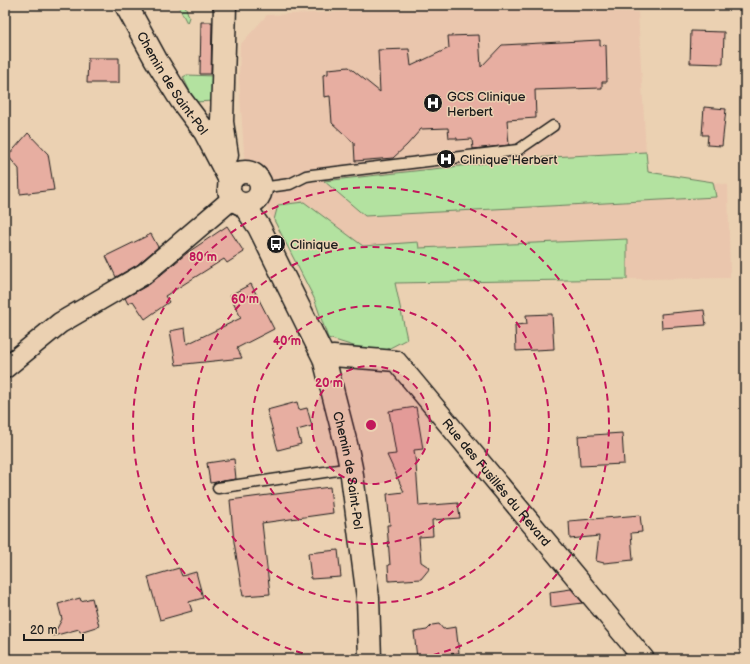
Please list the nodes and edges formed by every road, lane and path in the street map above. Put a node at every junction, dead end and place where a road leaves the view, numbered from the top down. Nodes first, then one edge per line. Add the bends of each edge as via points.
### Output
1 (126, 5) edge
2 (224, 5) edge
3 (552, 126) dead end
4 (240, 185) junction
5 (324, 358) junction
6 (5, 368) edge
7 (351, 468) junction
8 (218, 488) dead end
9 (370, 659) edge
10 (644, 659) edge

1 - 4 main road, Chemin de Saint-Pol via 181,100
2 - 4 main road, Chemin de Saint-Pol via 222,122
3 - 4 lane via 518,150 312,175 290,184
4 - 5 main road, Chemin de Saint-Pol
4 - 6 street via 144,274 60,323
5 - 7 main road, Chemin de Saint-Pol
5 - 10 street, Rue des Fusillés du Revard via 334,356 396,361
7 - 8 lane
7 - 9 main road, Chemin de Saint-Pol via 368,598

